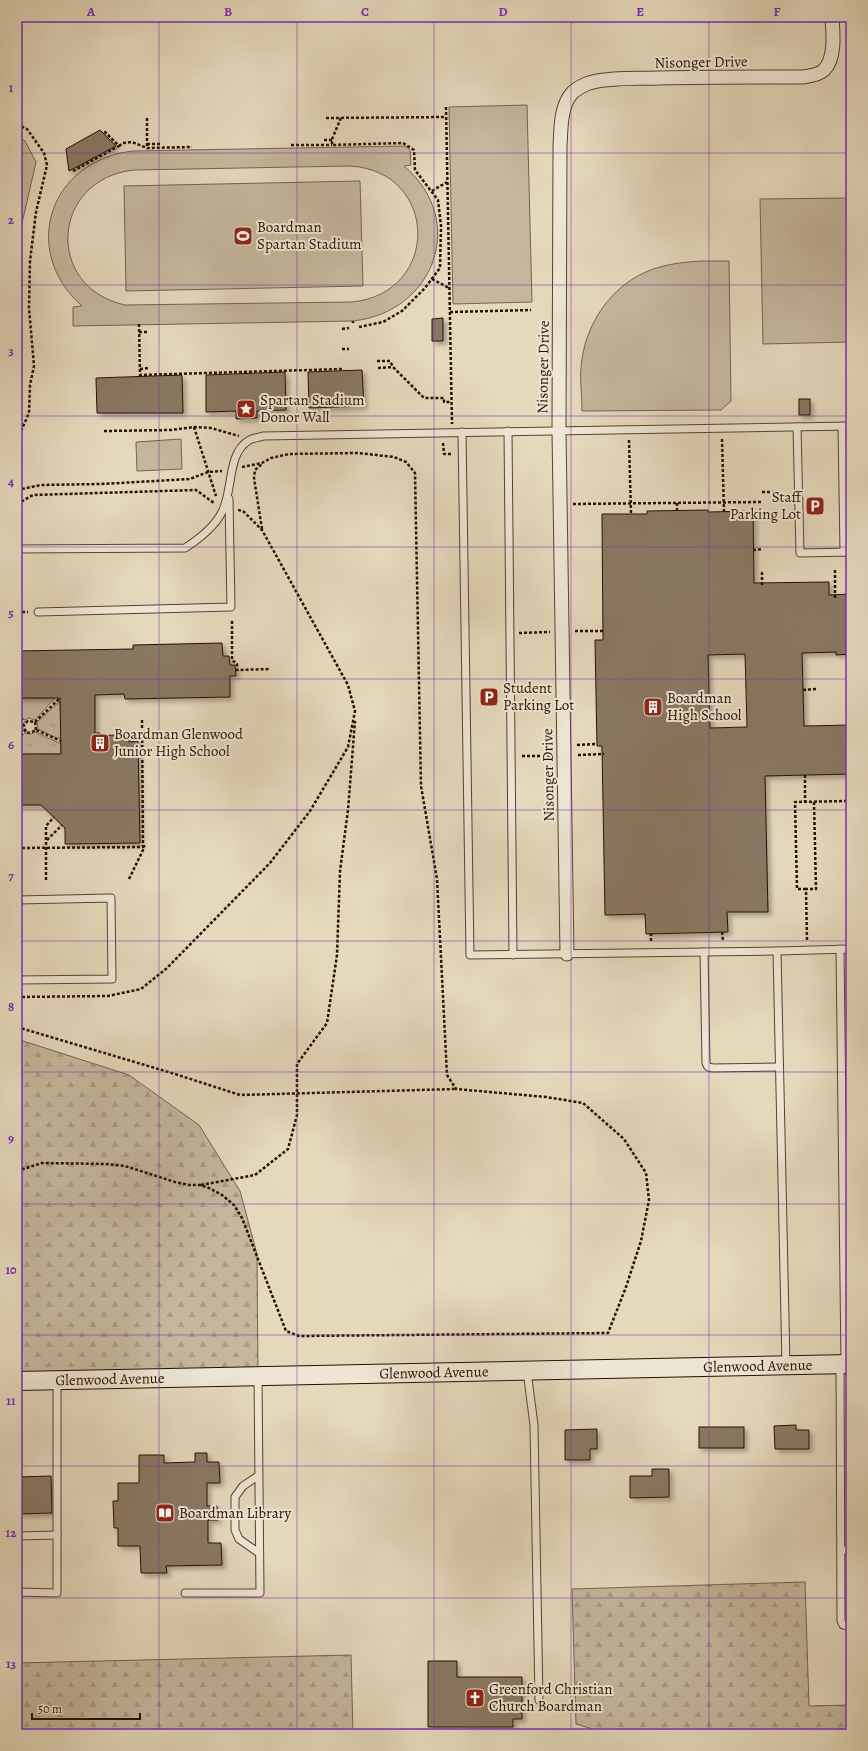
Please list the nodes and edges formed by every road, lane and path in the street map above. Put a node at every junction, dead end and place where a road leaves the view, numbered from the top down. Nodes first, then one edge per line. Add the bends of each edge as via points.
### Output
1 (832, 17) edge
2 (446, 107) dead end
3 (446, 117) junction
4 (147, 118) dead end
5 (326, 118) dead end
6 (341, 118) junction
7 (17, 124) edge
8 (103, 130) dead end
9 (324, 140) dead end
10 (332, 140) junction
11 (147, 144) junction
12 (160, 144) dead end
13 (291, 145) dead end
14 (332, 145) junction
15 (119, 146) junction
16 (192, 147) dead end
17 (147, 148) junction
18 (73, 171) dead end
19 (447, 182) junction
20 (432, 191) junction
21 (432, 279) junction
22 (449, 288) junction
23 (530, 310) dead end
24 (450, 312) junction
25 (139, 324) dead end
26 (359, 327) dead end
27 (349, 328) dead end
28 (342, 329) dead end
29 (139, 332) junction
30 (148, 332) dead end
31 (342, 349) dead end
32 (349, 349) dead end
33 (377, 361) dead end
34 (393, 367) junction
35 (140, 368) junction
36 (149, 368) dead end
37 (378, 368) dead end
38 (342, 369) dead end
39 (451, 402) junction
40 (842, 426) junction
41 (851, 426) edge
42 (194, 427) junction
43 (797, 427) junction
44 (722, 428) junction
45 (629, 430) junction
46 (104, 431) dead end
47 (508, 431) junction
48 (559, 431) junction
49 (452, 432) junction
50 (462, 432) junction
51 (242, 437) dead end
52 (17, 440) edge
53 (232, 469) junction
54 (208, 472) junction
55 (17, 490) edge
56 (762, 492) dead end
57 (778, 492) dead end
58 (229, 495) junction
59 (724, 502) junction
60 (762, 502) dead end
61 (677, 503) junction
62 (17, 504) edge
63 (569, 504) dead end
64 (631, 504) junction
65 (229, 507) junction
66 (678, 512) dead end
67 (724, 512) dead end
68 (631, 514) dead end
69 (262, 530) junction
70 (763, 549) dead end
71 (17, 550) edge
72 (753, 550) dead end
73 (847, 552) edge
74 (835, 570) dead end
75 (764, 571) dead end
76 (762, 585) dead end
77 (835, 599) dead end
78 (38, 612) dead end
79 (232, 621) dead end
80 (605, 631) dead end
81 (547, 632) dead end
82 (571, 632) dead end
83 (510, 633) junction
84 (270, 669) dead end
85 (816, 689) dead end
86 (803, 690) dead end
87 (60, 698) dead end
88 (355, 711) junction
89 (17, 715) edge
90 (142, 718) dead end
91 (25, 722) junction
92 (35, 722) junction
93 (36, 730) junction
94 (26, 731) junction
95 (17, 739) edge
96 (61, 741) dead end
97 (596, 744) dead end
98 (573, 745) dead end
99 (604, 754) dead end
100 (573, 755) dead end
101 (511, 756) junction
102 (549, 756) dead end
103 (805, 775) dead end
104 (848, 801) dead end
105 (805, 802) junction
106 (814, 802) junction
107 (54, 817) dead end
108 (62, 825) dead end
109 (46, 841) junction
110 (144, 845) junction
111 (18, 848) edge
112 (46, 848) junction
113 (129, 879) dead end
114 (46, 880) dead end
115 (18, 881) dead end
116 (806, 889) junction
117 (17, 900) edge
118 (722, 932) dead end
119 (651, 934) dead end
120 (807, 941) dead end
121 (723, 942) dead end
122 (651, 944) dead end
123 (840, 949) junction
124 (851, 949) edge
125 (777, 951) junction
126 (704, 952) junction
127 (567, 954) junction
128 (513, 955) junction
129 (17, 980) edge
130 (17, 997) edge
131 (17, 1027) edge
132 (779, 1067) junction
133 (456, 1089) dead end
134 (297, 1094) junction
135 (17, 1171) edge
136 (200, 1185) junction
137 (299, 1336) dead end
138 (845, 1364) edge
139 (786, 1366) junction
140 (526, 1371) junction
141 (258, 1376) junction
142 (57, 1380) junction
143 (17, 1381) edge
144 (258, 1476) junction
145 (17, 1536) edge
146 (57, 1536) junction
147 (841, 1550) junction
148 (851, 1550) edge
149 (259, 1553) junction
150 (17, 1592) edge
151 (185, 1593) dead end
152 (851, 1626) edge
153 (539, 1700) dead end

1 - 48 street, Nisonger Drive via 831,55 824,70 817,74 803,77 614,79 589,83 572,93 563,116 560,147
2 - 3 path
3 - 6 path
3 - 19 path
4 - 11 path
5 - 6 path
6 - 10 path
7 - 52 path via 27,129 44,153 47,165 36,212 30,262 29,308 34,366 28,413
8 - 15 path
9 - 10 path
10 - 14 path
11 - 12 path
11 - 17 path
13 - 14 path
14 - 20 path via 403,143 414,150 415,170
15 - 17 path via 132,142
15 - 18 path
16 - 17 path
19 - 20 path
19 - 22 path
20 - 21 path via 438,200 441,226 440,268
21 - 22 path
21 - 26 path via 402,311 382,322
22 - 24 path
23 - 24 path
24 - 39 path
25 - 29 path
27 - 28 path
29 - 30 path
29 - 35 path
31 - 32 path
33 - 34 path via 390,361
34 - 37 path
34 - 39 path via 424,398 444,398 444,402
35 - 36 path
35 - 38 path via 140,375
39 - 49 path
40 - 41 lane
40 - 43 lane
40 - 73 lane
42 - 46 path
42 - 51 path via 211,428
42 - 54 path
43 - 44 lane
43 - 73 lane via 800,553
44 - 45 lane
44 - 59 path
45 - 48 lane
45 - 64 path
47 - 48 lane
47 - 50 lane
47 - 83 lane
48 - 127 street, Nisonger Drive
49 - 50 lane
49 - 53 lane via 263,436 248,441 237,454
50 - 128 lane via 470,955
53 - 54 path
53 - 58 lane
53 - 69 path via 262,464 255,470 254,478
54 - 55 path via 190,479 41,485
54 - 62 path via 218,504 196,490 33,495
56 - 57 path
58 - 65 lane
58 - 71 lane via 222,512 203,537 185,548
59 - 60 path
59 - 61 path
59 - 67 path
61 - 64 path
61 - 66 path
63 - 64 path
64 - 68 path
65 - 69 path via 243,511
65 - 78 lane via 231,608
69 - 88 path via 348,685
70 - 72 path
74 - 77 path
75 - 76 path
79 - 84 path via 232,660 237,664 236,670
80 - 82 path
81 - 83 path
83 - 101 lane
85 - 86 path
87 - 92 path
88 - 130 path via 348,746 310,811 270,863 167,968 141,989 108,996
88 - 134 path via 348,810 340,870 337,955 326,1023 297,1064
89 - 91 path
90 - 110 path
91 - 92 path
91 - 94 path
92 - 93 path
93 - 94 path via 30,733
93 - 96 path
94 - 95 path
97 - 98 path
99 - 100 path
101 - 102 path
101 - 128 lane
103 - 105 path
104 - 106 path
105 - 106 path
105 - 116 path via 795,802 797,889
106 - 116 path via 816,889
107 - 109 path via 46,826
108 - 109 path
109 - 112 path
110 - 112 path
110 - 113 path
111 - 112 path
111 - 115 path
112 - 114 path
116 - 120 path
117 - 129 lane via 111,898 112,979
118 - 121 path
119 - 122 path
123 - 124 lane
123 - 125 lane
123 - 138 lane
125 - 126 lane
125 - 132 lane
126 - 127 lane
126 - 132 lane via 708,1067
127 - 128 lane
131 - 134 path via 240,1095
132 - 139 lane
133 - 134 path
134 - 136 path via 297,1115 288,1149 255,1175
135 - 136 path via 42,1163 106,1164 125,1166 189,1185
136 - 137 path via 222,1195 234,1205 242,1218 286,1330
138 - 139 street, Glenwood Avenue
138 - 147 lane
139 - 140 street, Glenwood Avenue
140 - 141 street, Glenwood Avenue
140 - 153 lane via 534,1424
141 - 142 street, Glenwood Avenue
141 - 144 lane
142 - 143 street, Glenwood Avenue
142 - 146 lane
144 - 149 lane
144 - 149 lane via 243,1486 235,1497 235,1530 239,1539
145 - 146 lane
146 - 150 lane via 57,1593
147 - 148 lane
147 - 152 lane via 841,1621 843,1625
149 - 151 lane via 260,1593

